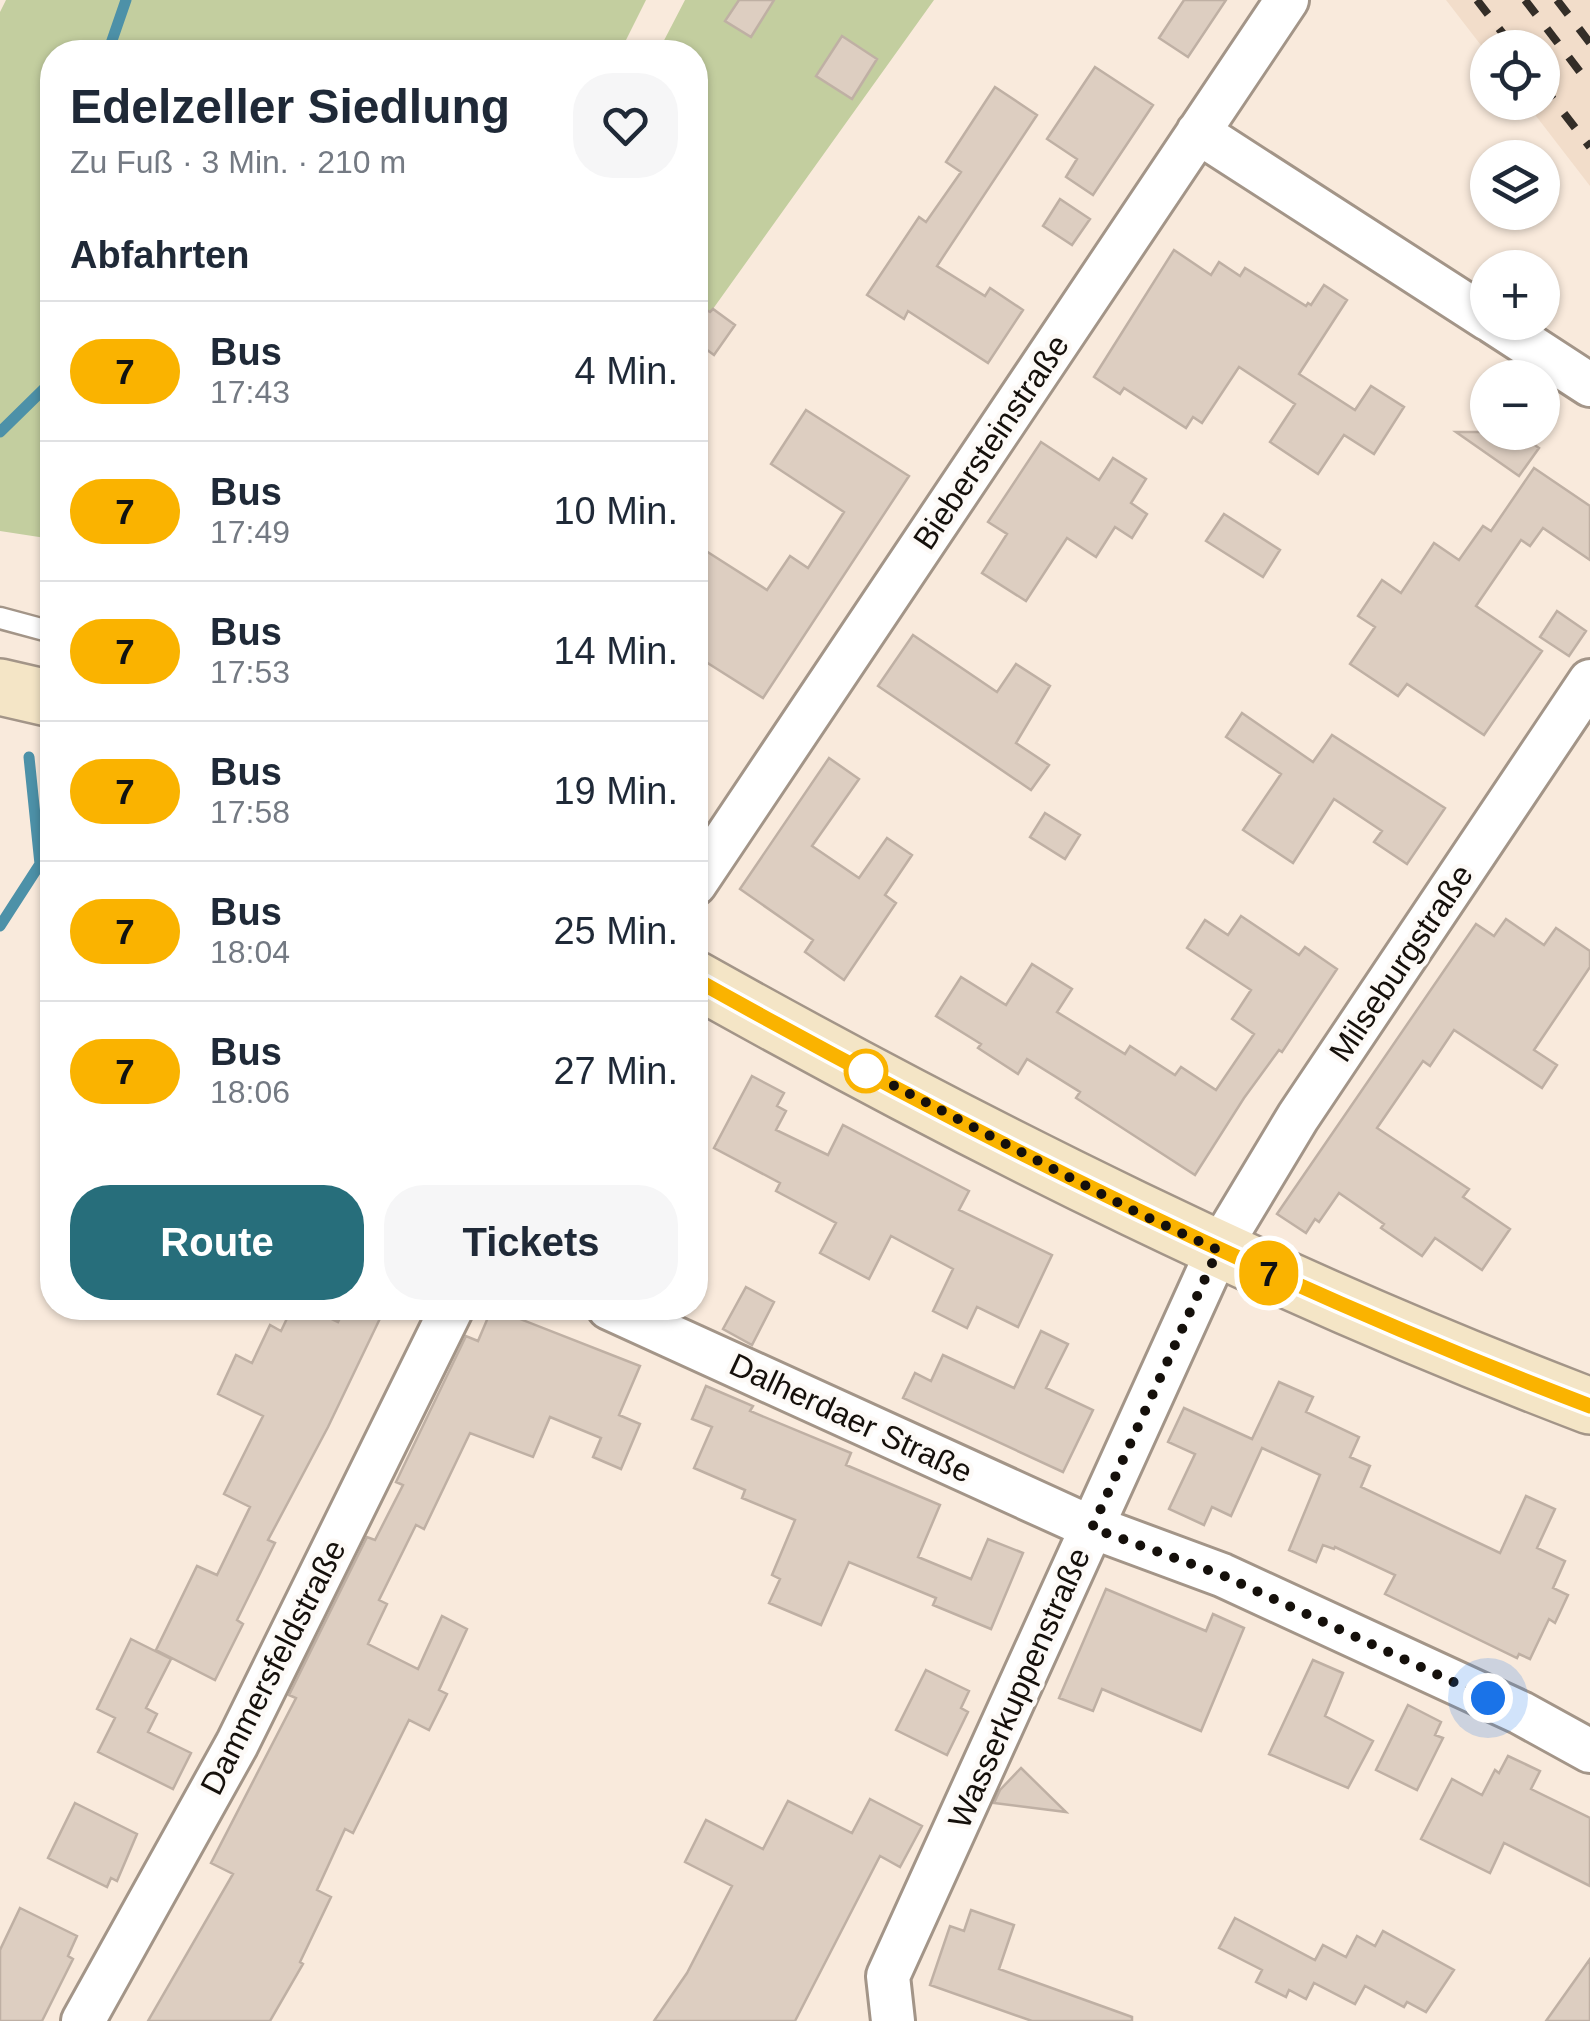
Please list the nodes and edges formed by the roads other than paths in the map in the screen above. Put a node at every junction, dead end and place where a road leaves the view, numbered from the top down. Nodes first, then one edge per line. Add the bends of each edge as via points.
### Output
1 (1287, 0) edge
2 (1198, 132) junction
3 (1470, 308) edge
4 (1520, 340) edge
5 (1590, 385) edge
6 (0, 618) edge
7 (40, 629) edge
8 (1590, 681) edge
9 (0, 687) edge
10 (40, 695) edge
11 (708, 865) edge
12 (708, 986) edge
13 (1218, 1250) junction
14 (446, 1320) edge
15 (635, 1320) edge
16 (1590, 1406) edge
17 (1092, 1528) junction
18 (1590, 1750) edge
19 (83, 2021) edge
20 (894, 2021) edge

1 - 2 street, Biebersteinstraße
2 - 3 street
2 - 11 street, Biebersteinstraße
4 - 5 street
6 - 7 lane
8 - 13 street, Milseburgstraße via 1298,1117
9 - 10 main road
12 - 13 main road
13 - 16 main road
13 - 17 street, Wasserkuppenstraße
14 - 19 street, Dammersfeldstraße via 237,1744
15 - 17 street, Dalherdaer Straße
17 - 18 street, Dalherdaer Straße via 1222,1575
17 - 20 street, Wasserkuppenstraße via 888,1976

